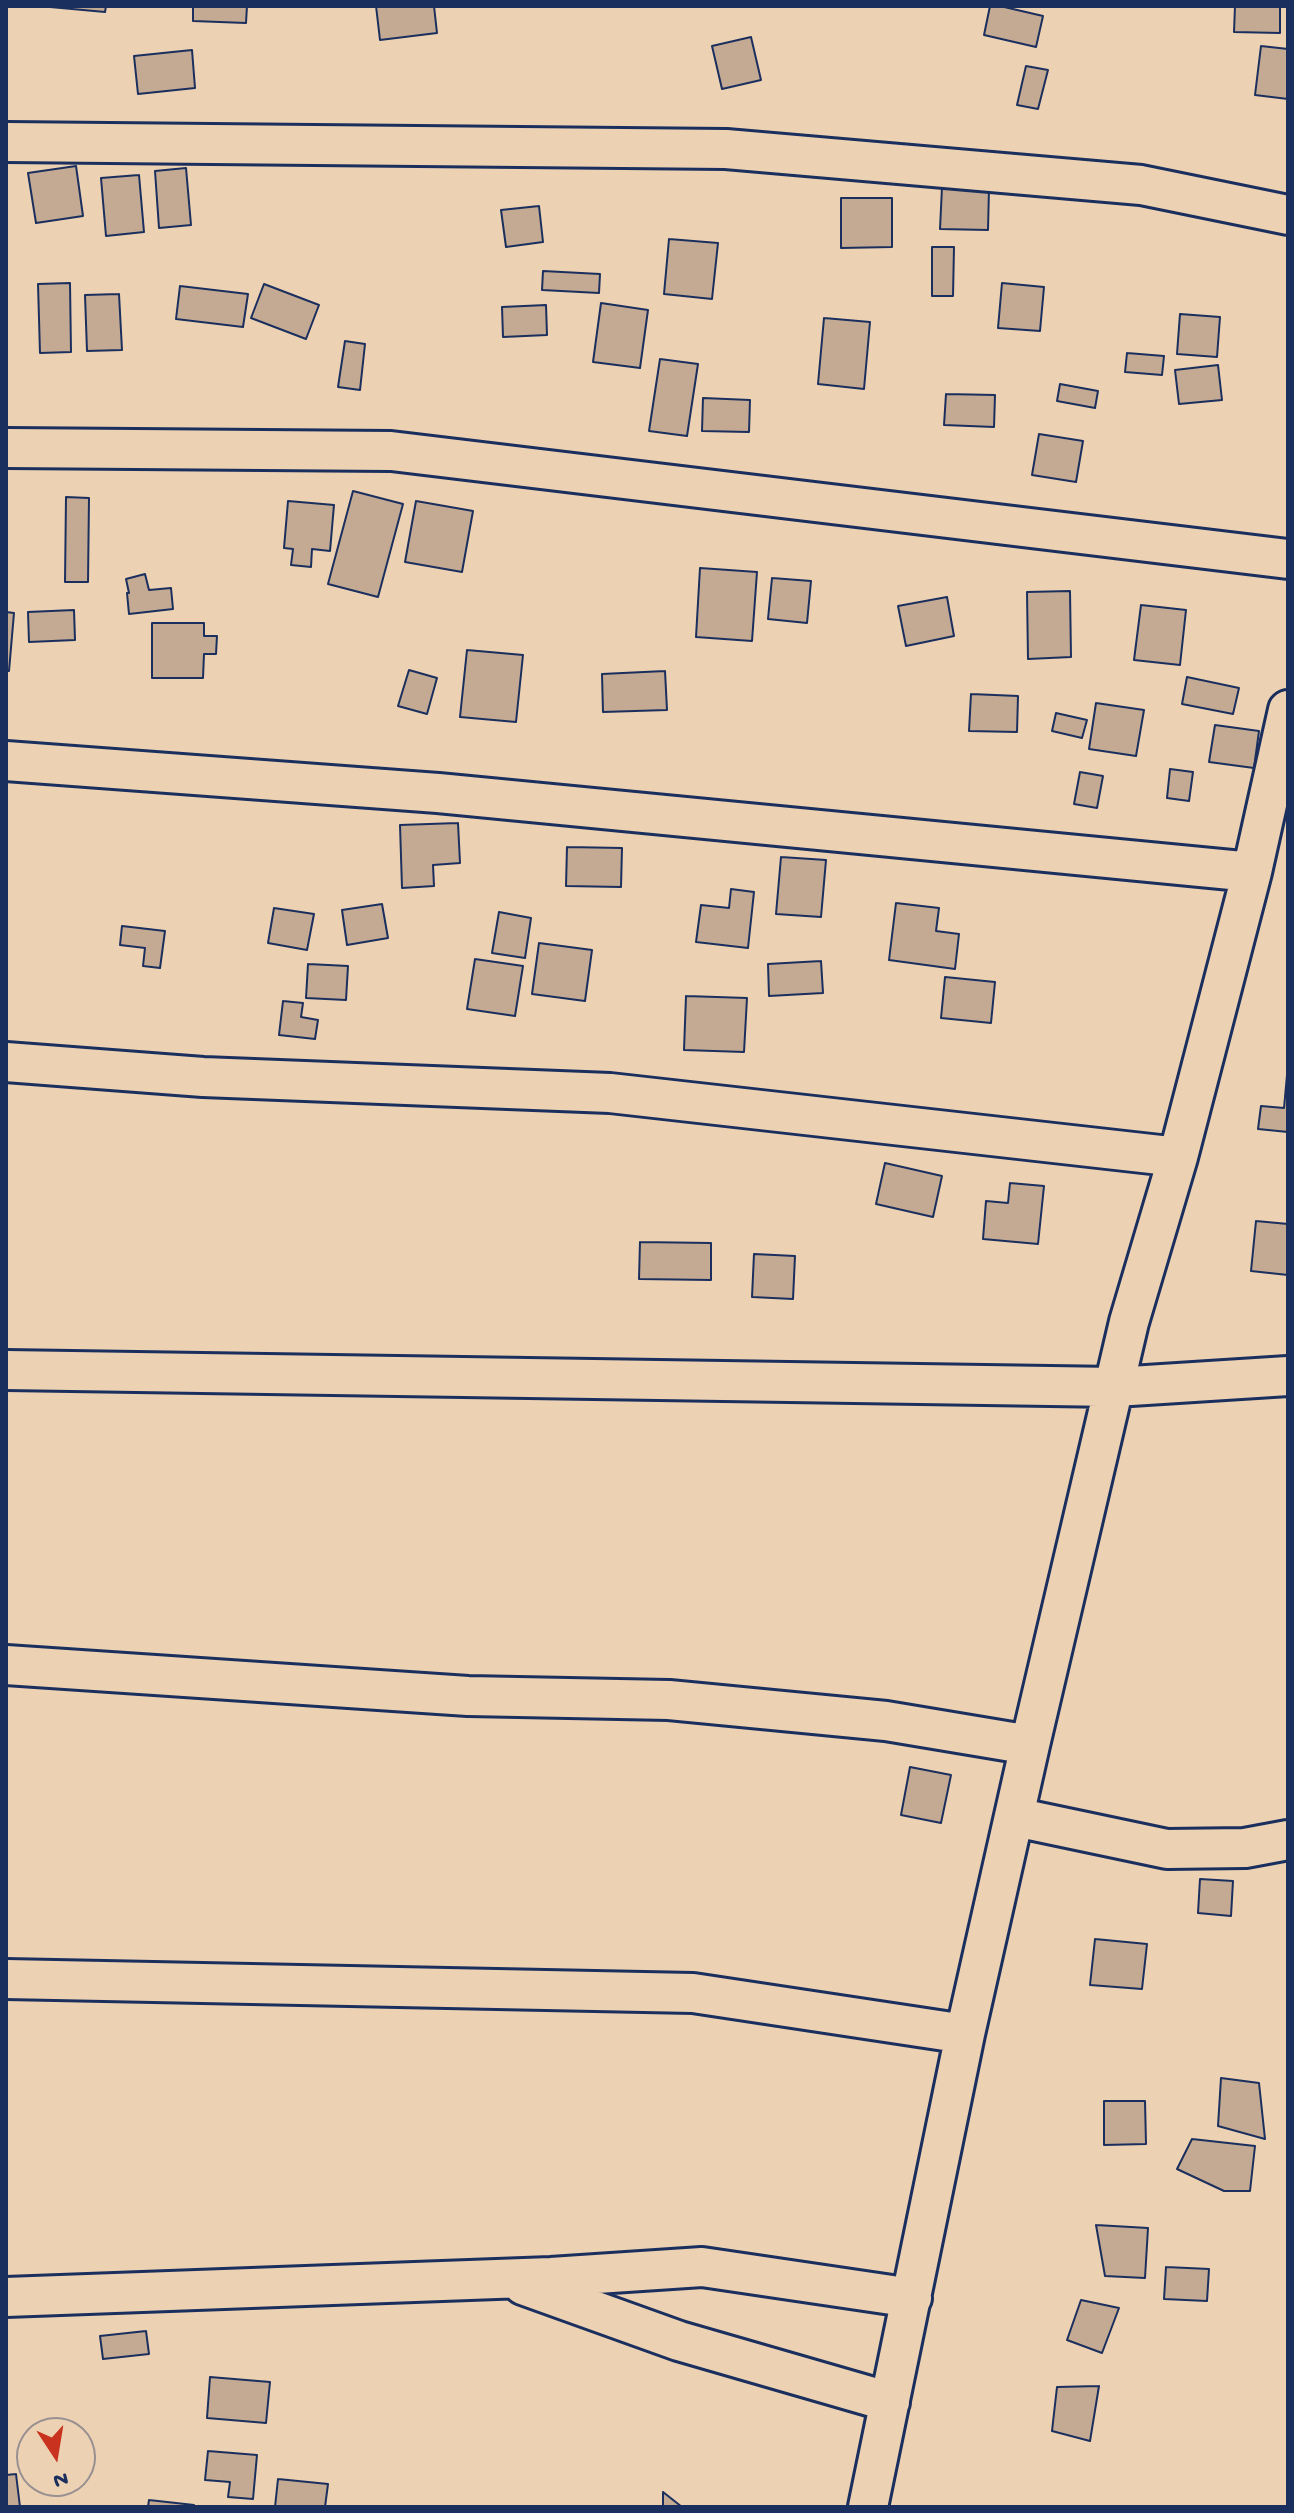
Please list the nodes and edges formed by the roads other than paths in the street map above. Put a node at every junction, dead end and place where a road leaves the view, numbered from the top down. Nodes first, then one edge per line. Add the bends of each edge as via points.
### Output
1 (6, 142) edge
2 (1288, 215) edge
3 (6, 448) edge
4 (1288, 559) edge
5 (1288, 710) edge
6 (6, 761) edge
7 (1252, 872) junction
8 (6, 1062) edge
9 (1178, 1157) junction
10 (6, 1370) edge
11 (1288, 1376) edge
12 (1115, 1387) junction
13 (6, 1665) edge
14 (1030, 1745) junction
15 (1015, 1817) junction
16 (1288, 1840) edge
17 (6, 1979) edge
18 (965, 2034) junction
19 (505, 2278) junction
20 (6, 2297) edge
21 (912, 2298) junction
22 (890, 2402) junction
23 (868, 2507) edge

1 - 2 street via 726,149 1141,185
3 - 4 street via 391,451
5 - 7 street
6 - 7 street via 453,795
7 - 9 street
8 - 9 street via 203,1077 610,1093
9 - 12 street
10 - 12 street
11 - 12 street
12 - 14 street
13 - 14 street via 468,1696 669,1700 886,1721
14 - 15 street
15 - 16 street via 1167,1849 1245,1848
15 - 18 street
17 - 18 street via 693,1993
18 - 21 street
19 - 20 street
19 - 21 street via 702,2267
19 - 22 street via 679,2341
21 - 22 street
22 - 23 street

